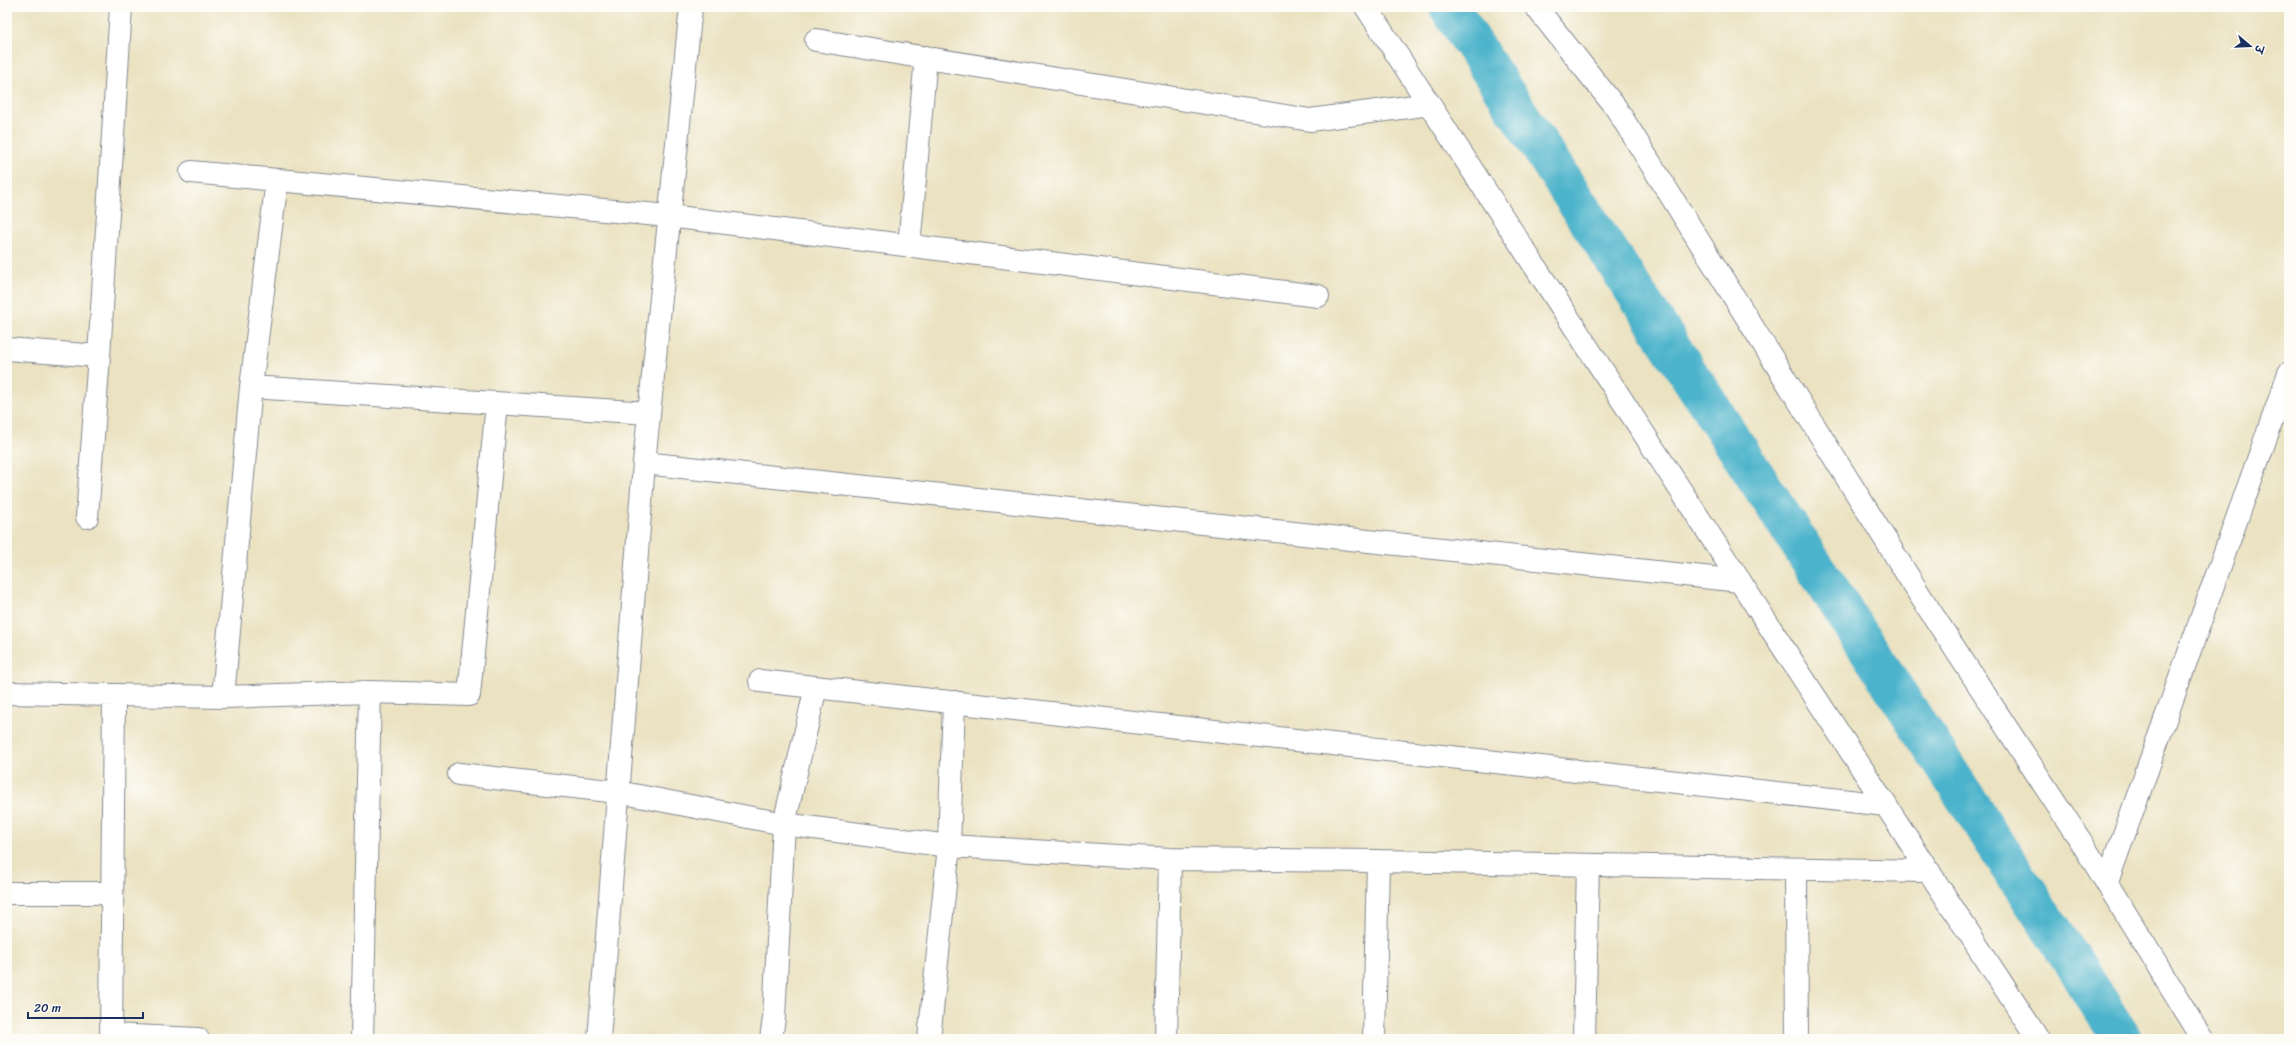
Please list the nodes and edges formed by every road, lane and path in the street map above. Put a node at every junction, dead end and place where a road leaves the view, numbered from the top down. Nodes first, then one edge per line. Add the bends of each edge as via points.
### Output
1 (121, 7) edge
2 (691, 7) edge
3 (1366, 7) edge
4 (1536, 7) edge
5 (816, 40) dead end
6 (926, 57) junction
7 (1430, 104) junction
8 (191, 172) dead end
9 (277, 180) junction
10 (669, 216) junction
11 (909, 246) junction
12 (1318, 296) dead end
13 (7, 349) edge
14 (99, 356) junction
15 (2289, 373) edge
16 (251, 387) junction
17 (497, 404) junction
18 (649, 413) junction
19 (644, 463) junction
20 (87, 517) dead end
21 (1740, 581) junction
22 (760, 681) dead end
23 (816, 687) junction
24 (370, 692) junction
25 (7, 693) edge
26 (114, 695) junction
27 (223, 697) junction
28 (954, 702) junction
29 (459, 774) dead end
30 (618, 792) junction
31 (1886, 805) junction
32 (784, 824) junction
33 (949, 846) junction
34 (1170, 859) junction
35 (1378, 861) junction
36 (1588, 865) junction
37 (1796, 869) junction
38 (1929, 871) junction
39 (2107, 882) junction
40 (7, 892) edge
41 (112, 893) junction
42 (111, 1037) edge
43 (198, 1039) edge
44 (362, 1039) edge
45 (599, 1039) edge
46 (770, 1039) edge
47 (929, 1039) edge
48 (1166, 1039) edge
49 (1374, 1039) edge
50 (1584, 1039) edge
51 (1797, 1039) edge
52 (2038, 1039) edge
53 (2203, 1039) edge

1 - 14 street
2 - 10 street
3 - 7 street
4 - 39 street via 1616,108 1923,600
5 - 6 street
6 - 7 street via 1310,120
6 - 11 street
7 - 21 street
8 - 9 street
9 - 10 street
9 - 16 street
10 - 11 street
10 - 18 street
11 - 12 street
13 - 14 street
14 - 20 street
15 - 39 street
16 - 17 street
16 - 27 street
17 - 18 street
17 - 24 street via 470,695
18 - 19 street
19 - 21 street
19 - 30 street
21 - 31 street
22 - 23 street
23 - 28 street
23 - 32 street
24 - 27 street
24 - 44 street
25 - 26 street
26 - 27 street
26 - 41 street
28 - 31 street
28 - 33 street
29 - 30 street
30 - 32 street
30 - 45 street
31 - 38 street
32 - 33 street
32 - 46 street via 774,1018
33 - 34 street
33 - 47 street
34 - 35 street
34 - 48 street
35 - 36 street
35 - 49 street
36 - 37 street
36 - 50 street
37 - 38 street
37 - 51 street
38 - 52 street
39 - 53 street
40 - 41 street
41 - 42 street
42 - 43 street

